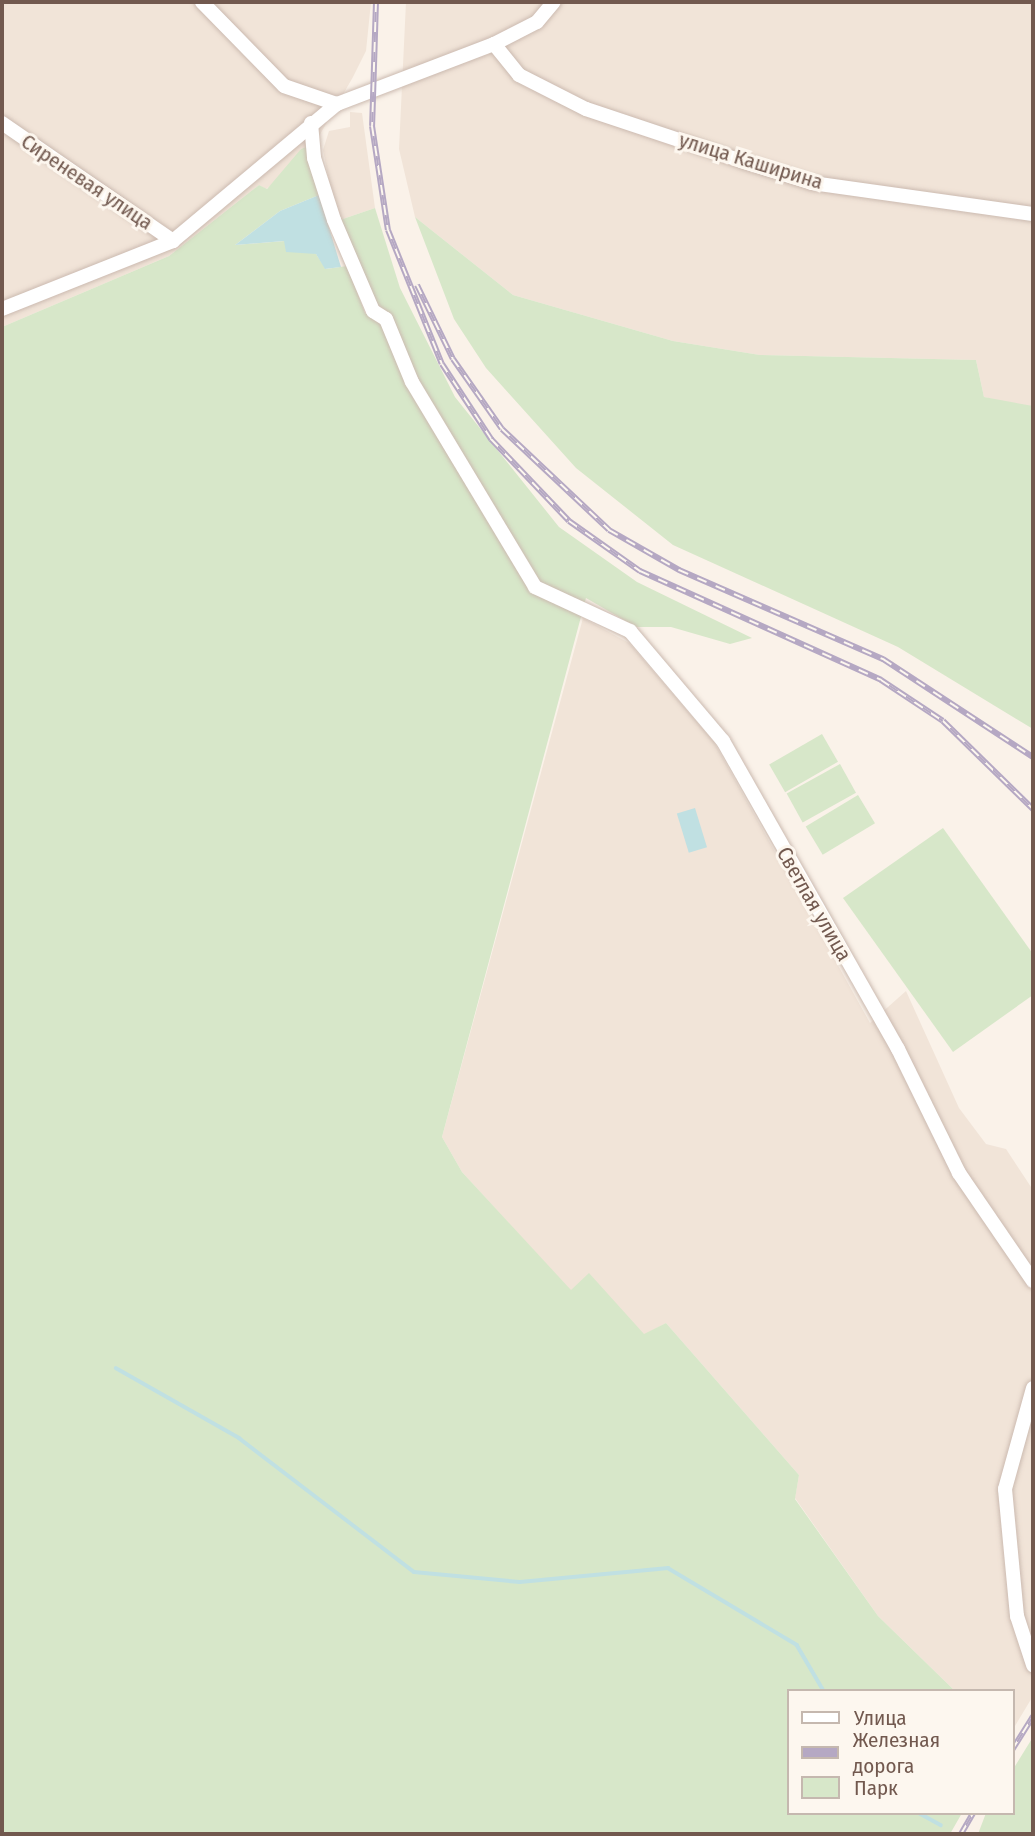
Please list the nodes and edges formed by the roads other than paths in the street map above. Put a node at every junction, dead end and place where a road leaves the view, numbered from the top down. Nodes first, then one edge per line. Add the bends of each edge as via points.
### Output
1 (202, 2) edge
2 (554, 2) edge
3 (494, 44) junction
4 (337, 104) junction
5 (2, 123) edge
6 (311, 123) junction
7 (1033, 214) edge
8 (173, 241) junction
9 (2, 309) edge
10 (1033, 1280) edge
11 (1033, 1388) edge
12 (1033, 1665) edge

1 - 4 street via 284,86
2 - 3 street via 537,22
3 - 4 street
3 - 7 street, улица Каширина via 519,75 586,109 812,183
4 - 6 street
5 - 8 street, Сиреневая улица
6 - 8 street
6 - 10 street, Светлая улица via 330,209 373,311 386,319 412,382 535,587 630,631 723,741 898,1049 959,1173
8 - 9 street
11 - 12 street via 1006,1489 1017,1616

